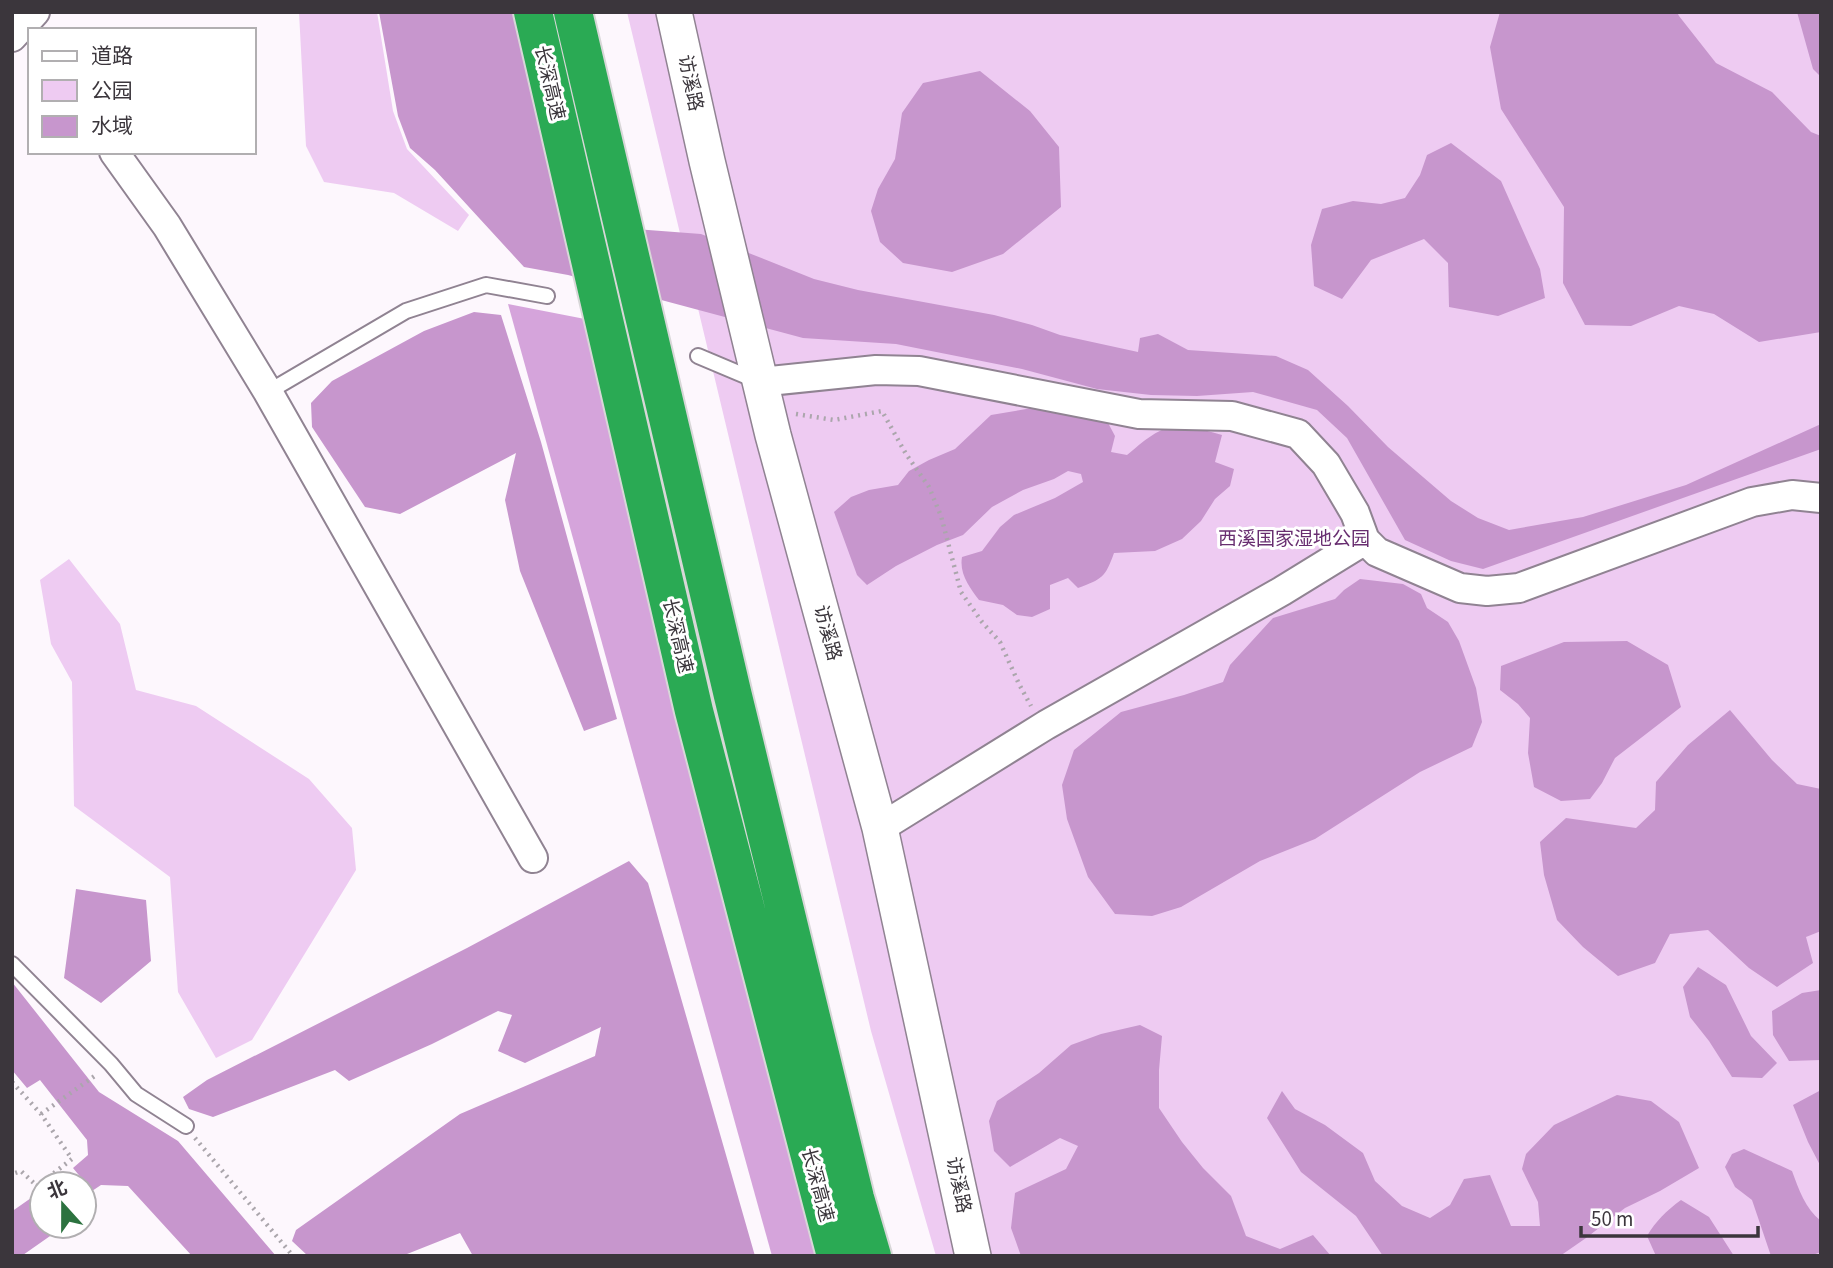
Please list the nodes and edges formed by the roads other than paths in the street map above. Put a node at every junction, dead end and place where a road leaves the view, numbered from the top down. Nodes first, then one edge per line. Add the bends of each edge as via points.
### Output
1 (533, 12) edge
2 (573, 12) edge
3 (674, 12) edge
4 (115, 154) edge
5 (547, 296) dead end
6 (698, 356) dead end
7 (268, 392) junction
8 (764, 396) junction
9 (1821, 498) edge
10 (1365, 540) junction
11 (880, 828) junction
12 (533, 858) dead end
13 (12, 964) edge
14 (186, 1126) road end
15 (836, 1256) edge
16 (872, 1256) edge
17 (974, 1256) edge

1 - 15 highway, 长深高速 via 694,711
2 - 16 highway, 长深高速 via 733,696
3 - 8 street, 访溪路
4 - 7 street via 167,226
5 - 7 lane via 486,285 406,311
6 - 8 lane
7 - 12 street
8 - 10 street via 876,370 919,371 1139,414 1232,416 1298,434 1326,464
8 - 11 street, 访溪路
9 - 10 street via 1792,495 1752,502 1519,588 1487,591 1460,588 1377,552
10 - 11 street via 1046,725
11 - 17 street, 访溪路
13 - 14 lane via 136,1094

